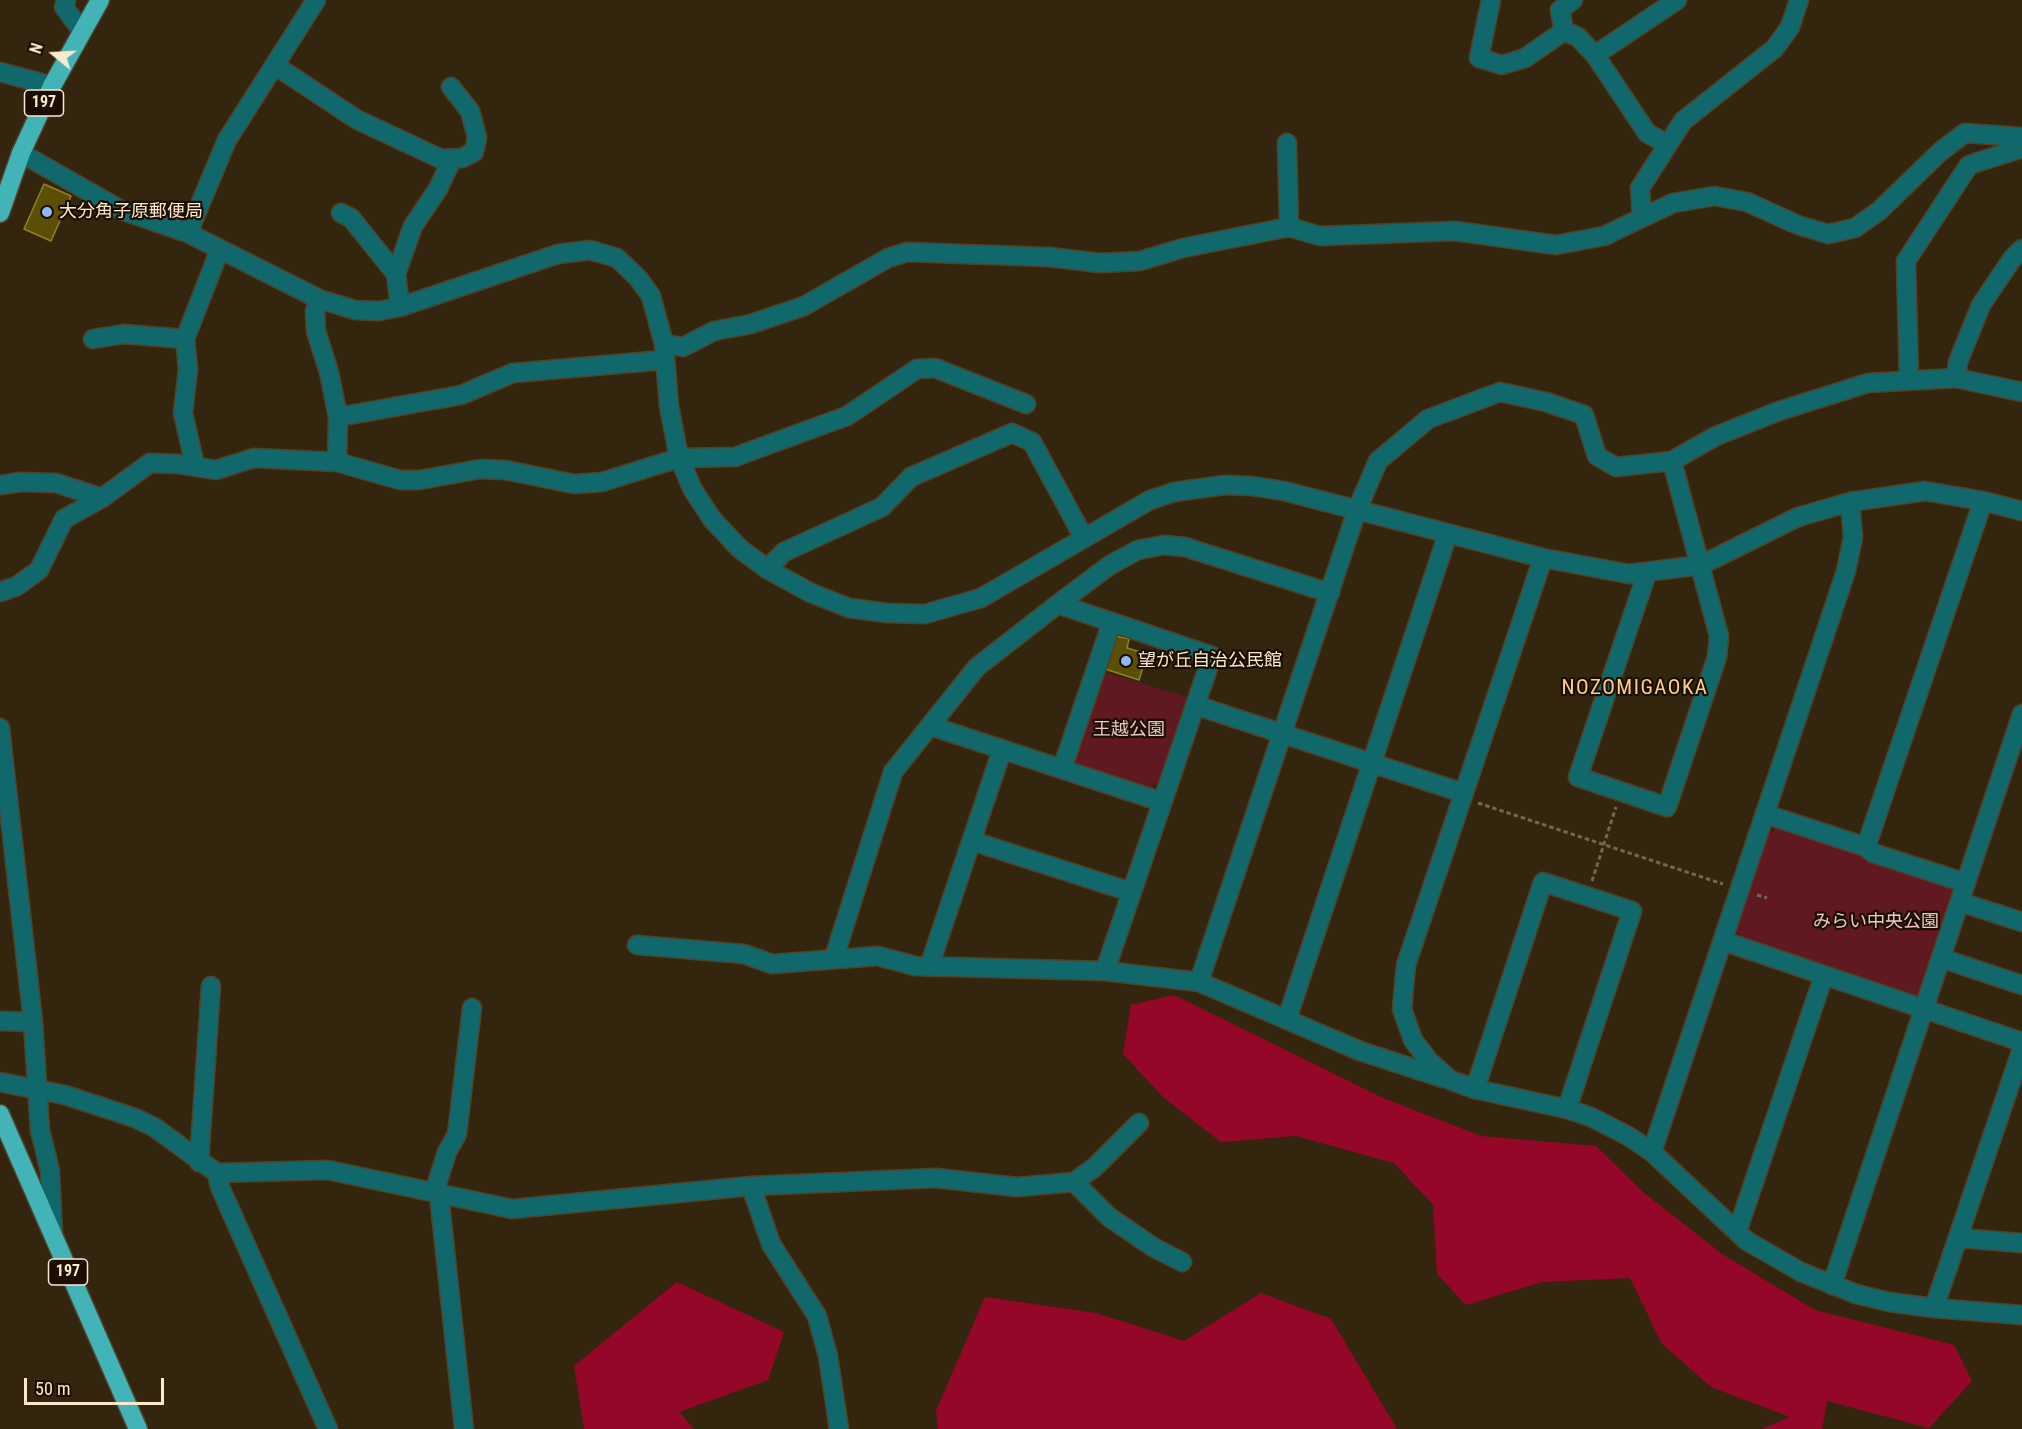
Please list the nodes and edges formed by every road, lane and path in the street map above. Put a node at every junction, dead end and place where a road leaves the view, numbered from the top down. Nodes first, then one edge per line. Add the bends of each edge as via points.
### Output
1 (66, 0) edge
2 (100, 0) edge
3 (316, 0) edge
4 (1491, 0) edge
5 (1573, 0) edge
6 (1677, 0) edge
7 (1799, 0) edge
8 (82, 31) junction
9 (1564, 31) junction
10 (1595, 55) junction
11 (276, 66) junction
12 (0, 72) edge
13 (52, 86) junction
14 (451, 87) dead end
15 (2022, 136) edge
16 (1287, 143) dead end
17 (1667, 144) junction
18 (2022, 147) edge
19 (21, 153) junction
20 (452, 159) junction
21 (0, 213) edge
22 (341, 213) dead end
23 (1642, 218) junction
24 (1288, 227) junction
25 (188, 233) junction
26 (220, 249) junction
27 (2022, 249) edge
28 (396, 274) junction
29 (319, 299) junction
30 (400, 307) junction
31 (93, 339) dead end
32 (185, 339) junction
33 (664, 352) junction
34 (1956, 378) junction
35 (1909, 380) junction
36 (2022, 392) edge
37 (1026, 404) dead end
38 (338, 417) junction
39 (679, 458) junction
40 (1672, 461) junction
41 (337, 462) junction
42 (195, 466) junction
43 (0, 485) edge
44 (102, 498) junction
45 (1983, 501) junction
46 (1850, 502) junction
47 (1357, 510) junction
48 (2022, 511) edge
49 (1448, 533) junction
50 (1084, 538) junction
51 (1543, 558) junction
52 (1701, 565) junction
53 (767, 569) junction
54 (1647, 573) junction
55 (0, 592) edge
56 (1330, 592) junction
57 (1058, 604) junction
58 (1112, 622) junction
59 (1195, 705) junction
60 (2022, 714) edge
61 (931, 726) junction
62 (0, 728) edge
63 (1282, 734) junction
64 (1002, 750) junction
65 (1372, 763) junction
66 (1062, 770) junction
67 (1622, 792) junction
68 (1468, 797) junction
69 (1162, 802) junction
70 (1765, 814) junction
71 (972, 841) junction
72 (1604, 844) junction
73 (1866, 847) junction
74 (1966, 883) junction
75 (1740, 889) junction
76 (1131, 892) junction
77 (1587, 896) junction
78 (1960, 902) junction
79 (2022, 922) edge
80 (1723, 941) junction
81 (637, 945) dead end
82 (834, 958) junction
83 (1941, 958) junction
84 (929, 967) junction
85 (1105, 971) junction
86 (1824, 975) junction
87 (1199, 982) junction
88 (2022, 985) edge
89 (211, 986) dead end
90 (472, 1008) dead end
91 (1924, 1009) junction
92 (1287, 1019) junction
93 (0, 1021) edge
94 (33, 1022) junction
95 (2022, 1042) edge
96 (2022, 1049) edge
97 (1450, 1080) junction
98 (0, 1082) edge
99 (36, 1088) junction
100 (1475, 1089) junction
101 (1567, 1109) junction
102 (0, 1114) edge
103 (1139, 1123) dead end
104 (1652, 1152) junction
105 (199, 1162) junction
106 (217, 1173) junction
107 (1074, 1182) junction
108 (751, 1186) junction
109 (437, 1194) junction
110 (1737, 1232) junction
111 (1958, 1238) junction
112 (53, 1239) junction
113 (2022, 1243) edge
114 (1182, 1262) dead end
115 (1832, 1285) junction
116 (1934, 1308) junction
117 (2022, 1315) edge
118 (138, 1429) edge
119 (328, 1429) edge
120 (464, 1429) edge
121 (839, 1429) edge

1 - 8 street via 64,7
2 - 8 highway, 197
3 - 11 street
4 - 9 street via 1479,58 1502,65 1525,58
5 - 9 street via 1560,10
6 - 10 street
7 - 17 street via 1790,27 1775,48 1683,121
8 - 13 highway, 197
9 - 10 street via 1578,37
10 - 17 street via 1647,133
11 - 20 street via 357,119 441,159
11 - 25 street via 227,140
12 - 13 street
13 - 19 highway, 197
14 - 20 street via 470,111 477,130 474,152
15 - 23 street via 1965,133 1855,228 1828,234 1747,202 1715,196 1673,203
16 - 24 street
17 - 23 street via 1640,188
18 - 35 street via 1969,165 1906,261
19 - 21 highway, 197
19 - 25 street via 121,210
20 - 28 street via 413,226
22 - 28 street via 351,218
23 - 24 street via 1604,236 1556,245 1455,231 1320,236
24 - 33 street via 1130,261 1100,263 1049,257 907,252 888,258 804,306 751,324 714,331
25 - 26 street
26 - 29 street
26 - 32 street
27 - 34 street via 1981,305 1958,362
28 - 30 street
29 - 30 street via 354,310
29 - 38 street via 316,331
30 - 33 street via 558,254 590,250 617,258 638,278 651,296
31 - 32 street via 124,334
32 - 42 street via 188,369 183,413
33 - 38 street via 513,373 461,395
33 - 39 street
34 - 35 street
34 - 36 street
35 - 40 street via 1868,383 1779,411 1716,436
37 - 39 street via 935,368 917,369 847,416 735,457
38 - 41 street
39 - 41 street via 602,482 574,484 480,469 400,480
39 - 53 street via 712,519
40 - 47 street via 1616,466 1597,456 1584,415 1500,392 1428,419 1378,461
40 - 52 street
41 - 42 street via 254,458 216,470
42 - 44 street via 150,463
43 - 44 street via 56,483
44 - 55 street via 64,519 45,564 32,578
45 - 46 street via 1925,491
45 - 48 street
45 - 73 street
46 - 52 street via 1798,517
46 - 70 street via 1853,537 1846,571
47 - 49 street
47 - 50 street via 1252,486 1208,487 1150,500
47 - 56 street
49 - 51 street
49 - 65 street
50 - 53 street via 981,598 925,614 849,608
50 - 53 street via 1032,442 1012,433 911,477 882,507 784,552
51 - 54 street via 1599,570
51 - 68 street
52 - 54 street
52 - 67 street via 1719,636 1717,657 1667,807
54 - 67 street via 1578,777
56 - 57 street via 1185,547 1164,545 1138,550 1110,565
56 - 63 street
57 - 58 street
57 - 61 street via 976,668
58 - 59 street via 1212,656
58 - 66 street
59 - 63 street
59 - 69 street
60 - 74 street
61 - 64 street
61 - 82 street via 893,772
62 - 94 street
63 - 65 street
63 - 87 street
64 - 66 street
64 - 71 street
65 - 68 street
65 - 92 street
66 - 69 street
67 - 72 path
68 - 72 path
68 - 97 street via 1402,984 1402,1009 1408,1030 1429,1062
69 - 76 street
70 - 73 street
70 - 75 street
71 - 76 street
71 - 84 street
72 - 75 path
72 - 77 path
73 - 74 street via 1873,853
74 - 78 street
75 - 80 street
76 - 85 street
77 - 100 street via 1543,882
77 - 101 street via 1632,911
78 - 79 street
78 - 83 street
80 - 86 street
80 - 104 street
81 - 82 street via 744,954 772,964
82 - 84 street via 878,956
83 - 88 street
83 - 91 street
84 - 85 street
85 - 87 street
86 - 91 street
86 - 110 street
87 - 92 street
89 - 105 street
90 - 109 street via 457,1134 447,1152
91 - 95 street
91 - 115 street
92 - 97 street via 1360,1051
93 - 94 street
94 - 99 street
96 - 111 street
97 - 100 street
98 - 99 street
99 - 105 street via 135,1118 154,1127
99 - 112 street via 40,1130 50,1171
100 - 101 street
101 - 104 street via 1615,1128
102 - 112 highway, 197
103 - 107 street via 1095,1167
104 - 110 street
105 - 106 street
106 - 109 street via 328,1170
106 - 119 street via 219,1187
107 - 108 street via 1017,1187 936,1178
107 - 114 street via 1109,1217
108 - 109 street via 512,1209
108 - 121 street via 771,1244 817,1316 828,1356
109 - 120 street
110 - 115 street via 1783,1263
111 - 113 street
111 - 116 street
112 - 118 highway, 197
115 - 116 street via 1889,1302
116 - 117 street

